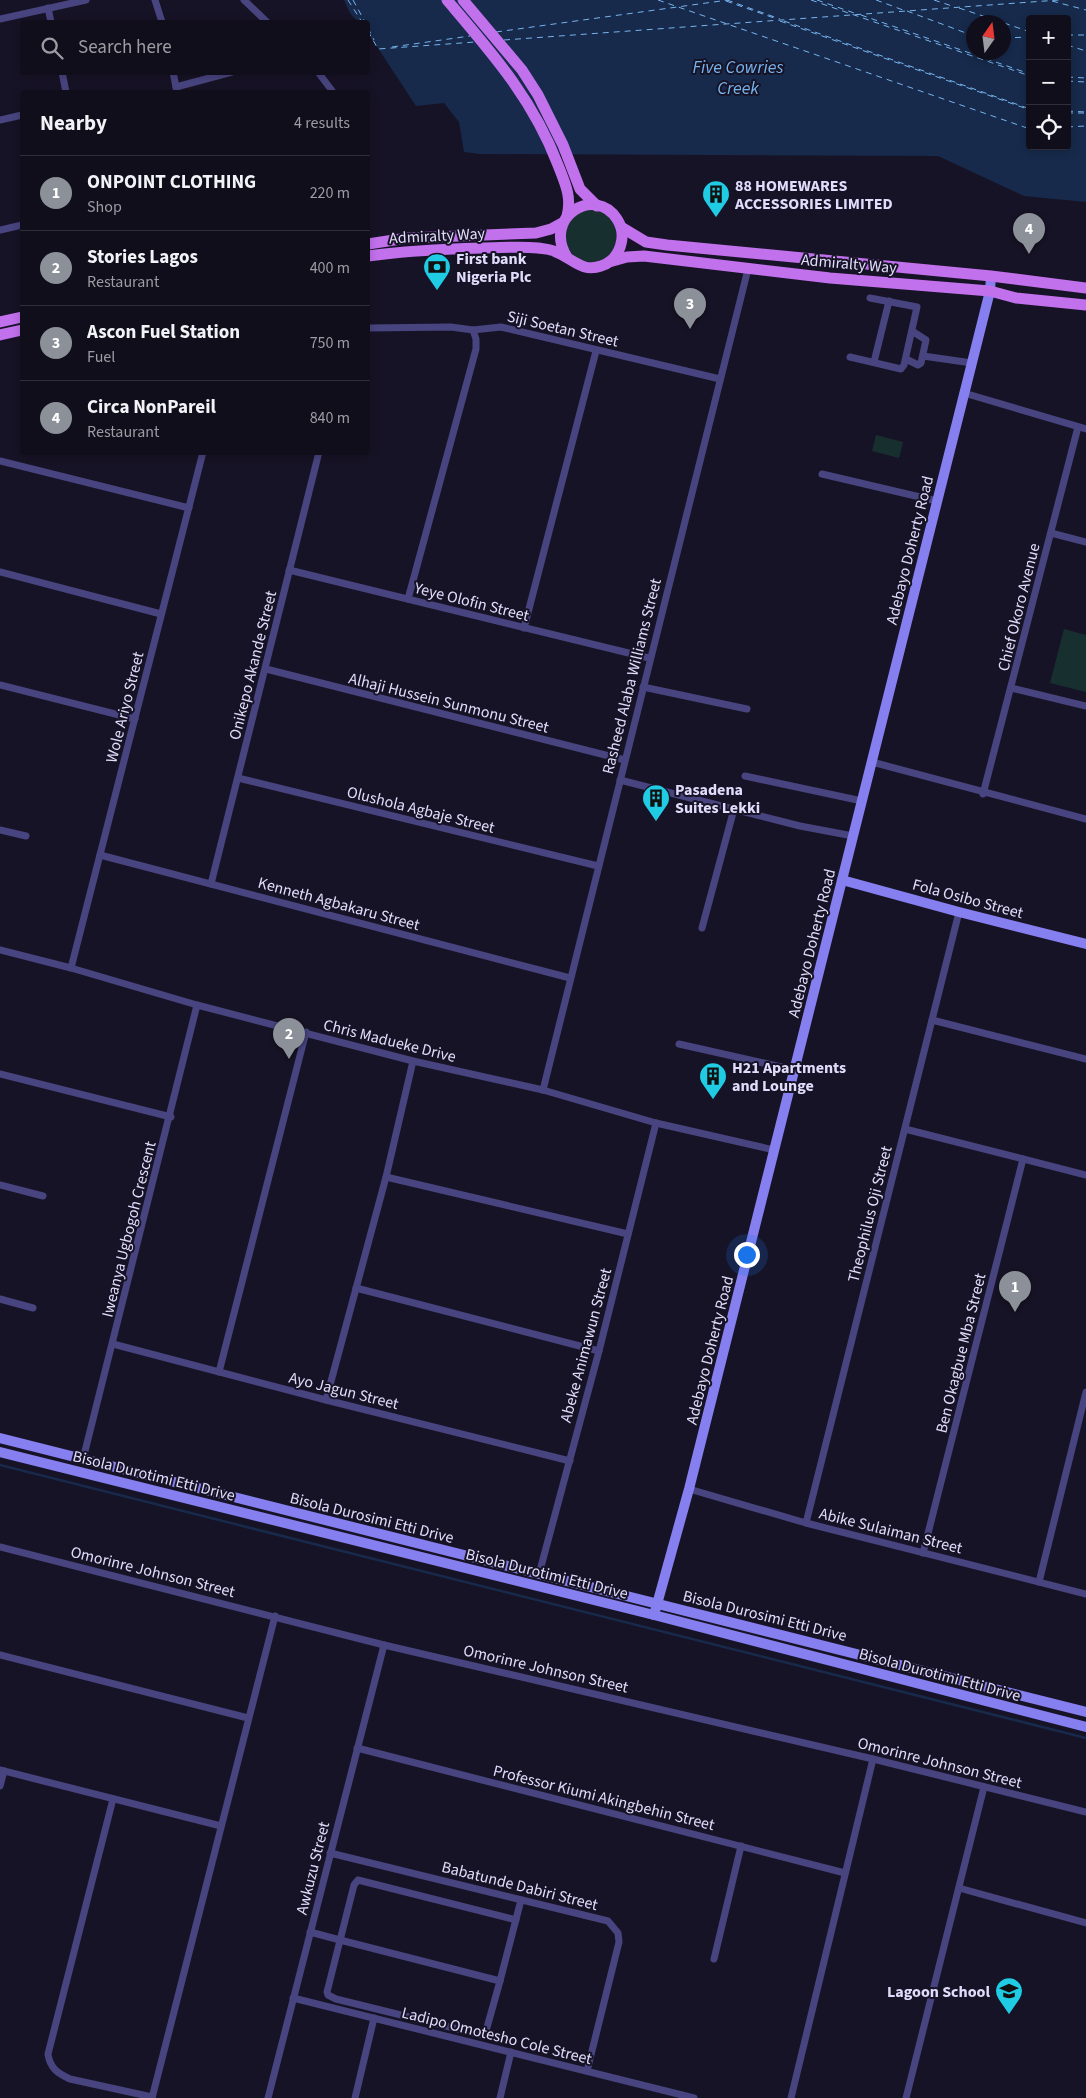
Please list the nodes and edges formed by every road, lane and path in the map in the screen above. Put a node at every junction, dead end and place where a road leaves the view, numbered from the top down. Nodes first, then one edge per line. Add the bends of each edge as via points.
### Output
1 (86, 0) edge
2 (155, 0) edge
3 (244, 0) edge
4 (447, 0) edge
5 (463, 0) edge
6 (48, 8) junction
7 (0, 19) edge
8 (51, 20) edge
9 (161, 20) edge
10 (265, 20) edge
11 (63, 75) edge
12 (174, 75) edge
13 (223, 75) edge
14 (320, 75) edge
15 (66, 90) edge
16 (177, 90) edge
17 (332, 90) edge
18 (20, 115) edge
19 (0, 120) edge
20 (571, 184) junction
21 (597, 206) junction
22 (565, 220) junction
23 (20, 225) edge
24 (621, 227) junction
25 (0, 230) edge
26 (370, 244) edge
27 (370, 256) edge
28 (567, 257) junction
29 (609, 262) junction
30 (748, 269) junction
31 (991, 276) junction
32 (1086, 288) edge
33 (990, 291) junction
34 (870, 298) dead end
35 (889, 301) junction
36 (1086, 305) edge
37 (20, 317) edge
38 (0, 322) edge
39 (370, 328) edge
40 (20, 330) edge
41 (473, 330) junction
42 (912, 331) junction
43 (0, 335) edge
44 (596, 350) junction
45 (923, 356) junction
46 (850, 357) dead end
47 (906, 359) junction
48 (874, 362) junction
49 (972, 363) junction
50 (720, 379) junction
51 (964, 393) junction
52 (1078, 427) junction
53 (1086, 429) edge
54 (202, 455) edge
55 (318, 455) edge
56 (0, 461) edge
57 (822, 474) dead end
58 (937, 501) junction
59 (189, 508) junction
60 (1051, 533) junction
61 (1086, 542) edge
62 (289, 570) junction
63 (0, 572) edge
64 (408, 599) junction
65 (161, 614) junction
66 (524, 628) junction
67 (649, 658) junction
68 (266, 669) junction
69 (0, 685) edge
70 (642, 687) junction
71 (1011, 688) junction
72 (1086, 706) edge
73 (747, 709) dead end
74 (135, 719) junction
75 (624, 760) junction
76 (872, 762) junction
77 (745, 776) dead end
78 (238, 778) junction
79 (620, 780) junction
80 (983, 794) junction
81 (862, 801) junction
82 (734, 809) junction
83 (1086, 819) edge
84 (0, 830) edge
85 (26, 836) dead end
86 (853, 836) junction
87 (100, 855) junction
88 (598, 866) junction
89 (842, 880) junction
90 (211, 884) junction
91 (959, 912) junction
92 (702, 928) dead end
93 (1086, 944) edge
94 (0, 950) edge
95 (71, 968) junction
96 (570, 978) junction
97 (198, 1005) junction
98 (932, 1020) junction
99 (306, 1032) junction
100 (679, 1044) dead end
101 (1086, 1059) edge
102 (413, 1061) junction
103 (794, 1070) junction
104 (0, 1074) edge
105 (543, 1090) junction
106 (171, 1117) junction
107 (656, 1123) junction
108 (904, 1130) junction
109 (774, 1150) junction
110 (1023, 1159) junction
111 (1086, 1175) edge
112 (386, 1177) junction
113 (0, 1185) edge
114 (43, 1196) dead end
115 (628, 1234) junction
116 (356, 1288) junction
117 (0, 1299) edge
118 (33, 1308) dead end
119 (112, 1344) junction
120 (598, 1351) junction
121 (219, 1372) junction
122 (1086, 1392) edge
123 (326, 1400) junction
124 (0, 1438) edge
125 (0, 1452) edge
126 (83, 1459) junction
127 (570, 1460) junction
128 (690, 1489) junction
129 (806, 1523) junction
130 (0, 1547) edge
131 (923, 1553) junction
132 (538, 1574) junction
133 (1039, 1582) junction
134 (1086, 1594) edge
135 (656, 1603) junction
136 (654, 1615) junction
137 (275, 1616) junction
138 (384, 1645) junction
139 (0, 1655) edge
140 (1086, 1712) edge
141 (248, 1718) junction
142 (1086, 1727) edge
143 (357, 1748) junction
144 (872, 1759) junction
145 (2, 1771) edge
146 (0, 1786) edge
147 (984, 1787) junction
148 (114, 1799) junction
149 (1086, 1812) edge
150 (221, 1826) junction
151 (741, 1846) junction
152 (330, 1853) junction
153 (845, 1873) junction
154 (959, 1888) junction
155 (521, 1900) junction
156 (516, 1920) junction
157 (1086, 1923) edge
158 (310, 1932) junction
159 (340, 1940) junction
160 (714, 1959) dead end
161 (500, 1981) junction
162 (293, 1998) junction
163 (374, 2018) junction
164 (511, 2052) junction
165 (587, 2071) junction
166 (152, 2097) edge
167 (268, 2098) edge
168 (355, 2098) edge
169 (500, 2098) edge
170 (694, 2098) edge
171 (791, 2098) edge
172 (906, 2098) edge

1 - 6 street
2 - 9 street
3 - 10 street
4 - 20 main road via 512,78
5 - 20 main road via 538,94 563,145
6 - 7 street
6 - 8 street
11 - 15 street
12 - 16 street
13 - 16 street
14 - 17 street
18 - 19 street
20 - 21 main road
20 - 22 main road
21 - 22 main road via 580,207
21 - 24 main road via 612,213
22 - 26 main road, Admiralty Way via 536,233 407,238
22 - 28 main road via 560,240
23 - 25 street
24 - 29 main road via 621,246
24 - 31 main road, Admiralty Way via 646,242 667,245
27 - 28 main road, Admiralty Way via 519,247 550,250
28 - 29 main road via 582,267 591,268
29 - 30 main road, Admiralty Way via 644,256
30 - 33 main road, Admiralty Way
30 - 50 street, Rasheed Alaba Williams Street
31 - 32 main road, Admiralty Way
31 - 33 main road, Adebayo Doherty Road
33 - 36 main road, Admiralty Way via 1016,298
33 - 49 main road, Adebayo Doherty Road
34 - 35 street
35 - 42 street via 917,307
35 - 48 street
37 - 38 main road
39 - 41 street, Siji Soetan Street via 451,327
40 - 43 main road
41 - 44 street, Siji Soetan Street via 500,327
41 - 64 street via 476,349
42 - 45 street via 926,340
42 - 47 street
44 - 50 street, Siji Soetan Street
44 - 66 street
45 - 47 street via 920,365
45 - 49 street
46 - 48 street
47 - 48 street via 901,369
49 - 51 main road, Adebayo Doherty Road
50 - 67 street, Rasheed Alaba Williams Street
51 - 52 street
51 - 58 main road, Adebayo Doherty Road
52 - 53 street
52 - 60 street, Chief Okoro Avenue
54 - 59 street, Wole Ariyo Street
55 - 62 street, Onikepo Akande Street
56 - 59 street
57 - 58 street
58 - 76 main road, Adebayo Doherty Road
59 - 65 street, Wole Ariyo Street
60 - 61 street
60 - 71 street, Chief Okoro Avenue
62 - 64 street, Yeye Olofin Street
62 - 68 street, Onikepo Akande Street
63 - 65 street
64 - 66 street, Yeye Olofin Street
65 - 74 street, Wole Ariyo Street
66 - 67 street, Yeye Olofin Street
67 - 70 street, Rasheed Alaba Williams Street
68 - 75 street, Alhaji Hussein Sunmonu Street
68 - 78 street, Onikepo Akande Street
69 - 74 street
70 - 73 street
70 - 75 street, Rasheed Alaba Williams Street
71 - 72 street
71 - 80 street, Chief Okoro Avenue
74 - 87 street, Wole Ariyo Street
75 - 79 street, Rasheed Alaba Williams Street
76 - 80 street
76 - 81 main road, Adebayo Doherty Road
77 - 81 street
78 - 88 street, Olushola Agbaje Street
78 - 90 street, Onikepo Akande Street
79 - 82 street
79 - 88 street, Rasheed Alaba Williams Street
80 - 83 street
81 - 86 main road, Adebayo Doherty Road
82 - 86 street
82 - 92 street
84 - 85 street
86 - 89 main road, Adebayo Doherty Road
87 - 90 street, Kenneth Agbakaru Street
87 - 95 street, Wole Ariyo Street
88 - 96 street, Rasheed Alaba Williams Street
89 - 91 main road, Fola Osibo Street
89 - 103 main road, Adebayo Doherty Road
90 - 96 street, Kenneth Agbakaru Street
91 - 93 main road, Fola Osibo Street
91 - 98 street, Theophilus Oji Street
94 - 95 street, Chris Madueke Drive
95 - 97 street, Chris Madueke Drive
96 - 105 street, Rasheed Alaba Williams Street
97 - 99 street, Chris Madueke Drive
97 - 106 street, Iweanya Ugbogoh Crescent
98 - 101 street
98 - 108 street, Theophilus Oji Street
99 - 102 street, Chris Madueke Drive
99 - 121 street
100 - 103 street
102 - 105 street, Chris Madueke Drive
102 - 112 street
103 - 109 main road, Adebayo Doherty Road
104 - 106 street
105 - 107 street, Chris Madueke Drive
106 - 119 street, Iweanya Ugbogoh Crescent
107 - 109 street, Chris Madueke Drive
107 - 115 street, Abeke Animawun Street
108 - 110 street
108 - 129 street, Theophilus Oji Street
109 - 128 main road, Adebayo Doherty Road
110 - 111 street
110 - 131 street, Ben Okagbue Mba Street
112 - 115 street
112 - 116 street
113 - 114 street
115 - 120 street, Abeke Animawun Street
116 - 120 street
116 - 123 street
117 - 118 street
119 - 121 street, Ayo Jagun Street
119 - 126 street, Iweanya Ugbogoh Crescent
120 - 127 street, Abeke Animawun Street
121 - 123 street, Ayo Jagun Street
122 - 133 street
123 - 127 street, Ayo Jagun Street
124 - 126 main road, Bisola Durosimi Etti Drive
125 - 136 main road, Bisola Durotimi Etti Drive
126 - 132 main road, Bisola Durosimi Etti Drive
127 - 132 street, Abeke Animawun Street
128 - 129 street, Abike Sulaiman Street
128 - 135 main road, Adebayo Doherty Road
129 - 131 street, Abike Sulaiman Street
130 - 137 street, Omorinre Johnson Street
131 - 133 street, Abike Sulaiman Street
132 - 135 main road, Bisola Durosimi Etti Drive
133 - 134 street, Abike Sulaiman Street
135 - 136 main road, Adebayo Doherty Road
135 - 140 main road, Bisola Durosimi Etti Drive
136 - 142 main road, Bisola Durotimi Etti Drive
137 - 138 street, Omorinre Johnson Street
137 - 141 street
138 - 143 street, Awkuzu Street
138 - 144 street, Omorinre Johnson Street
139 - 141 street
141 - 150 street
143 - 151 street, Professor Kiumi Akingbehin Street
143 - 152 street, Awkuzu Street
144 - 147 street, Omorinre Johnson Street
144 - 153 street
145 - 146 street
145 - 148 street
147 - 149 street, Omorinre Johnson Street
147 - 154 street
148 - 150 street
148 - 166 street via 48,2054 49,2064 70,2079
150 - 166 street
151 - 153 street, Professor Kiumi Akingbehin Street
151 - 160 street
152 - 155 street, Babatunde Dabiri Street
152 - 158 street, Awkuzu Street
153 - 171 street
154 - 157 street
154 - 172 street
155 - 156 street
155 - 165 street, Babatunde Dabiri Street via 608,1921 618,1933
156 - 159 street via 358,1880
156 - 161 street
158 - 159 street
158 - 162 street, Awkuzu Street
159 - 161 street
159 - 161 street via 327,1992 336,1999 482,2035 486,2031
162 - 163 street, Ladipo Omotesho Cole Street
162 - 167 street, Awkuzu Street
163 - 164 street, Ladipo Omotesho Cole Street
163 - 168 street
164 - 165 street, Ladipo Omotesho Cole Street
164 - 169 street
165 - 170 street, Ladipo Omotesho Cole Street

